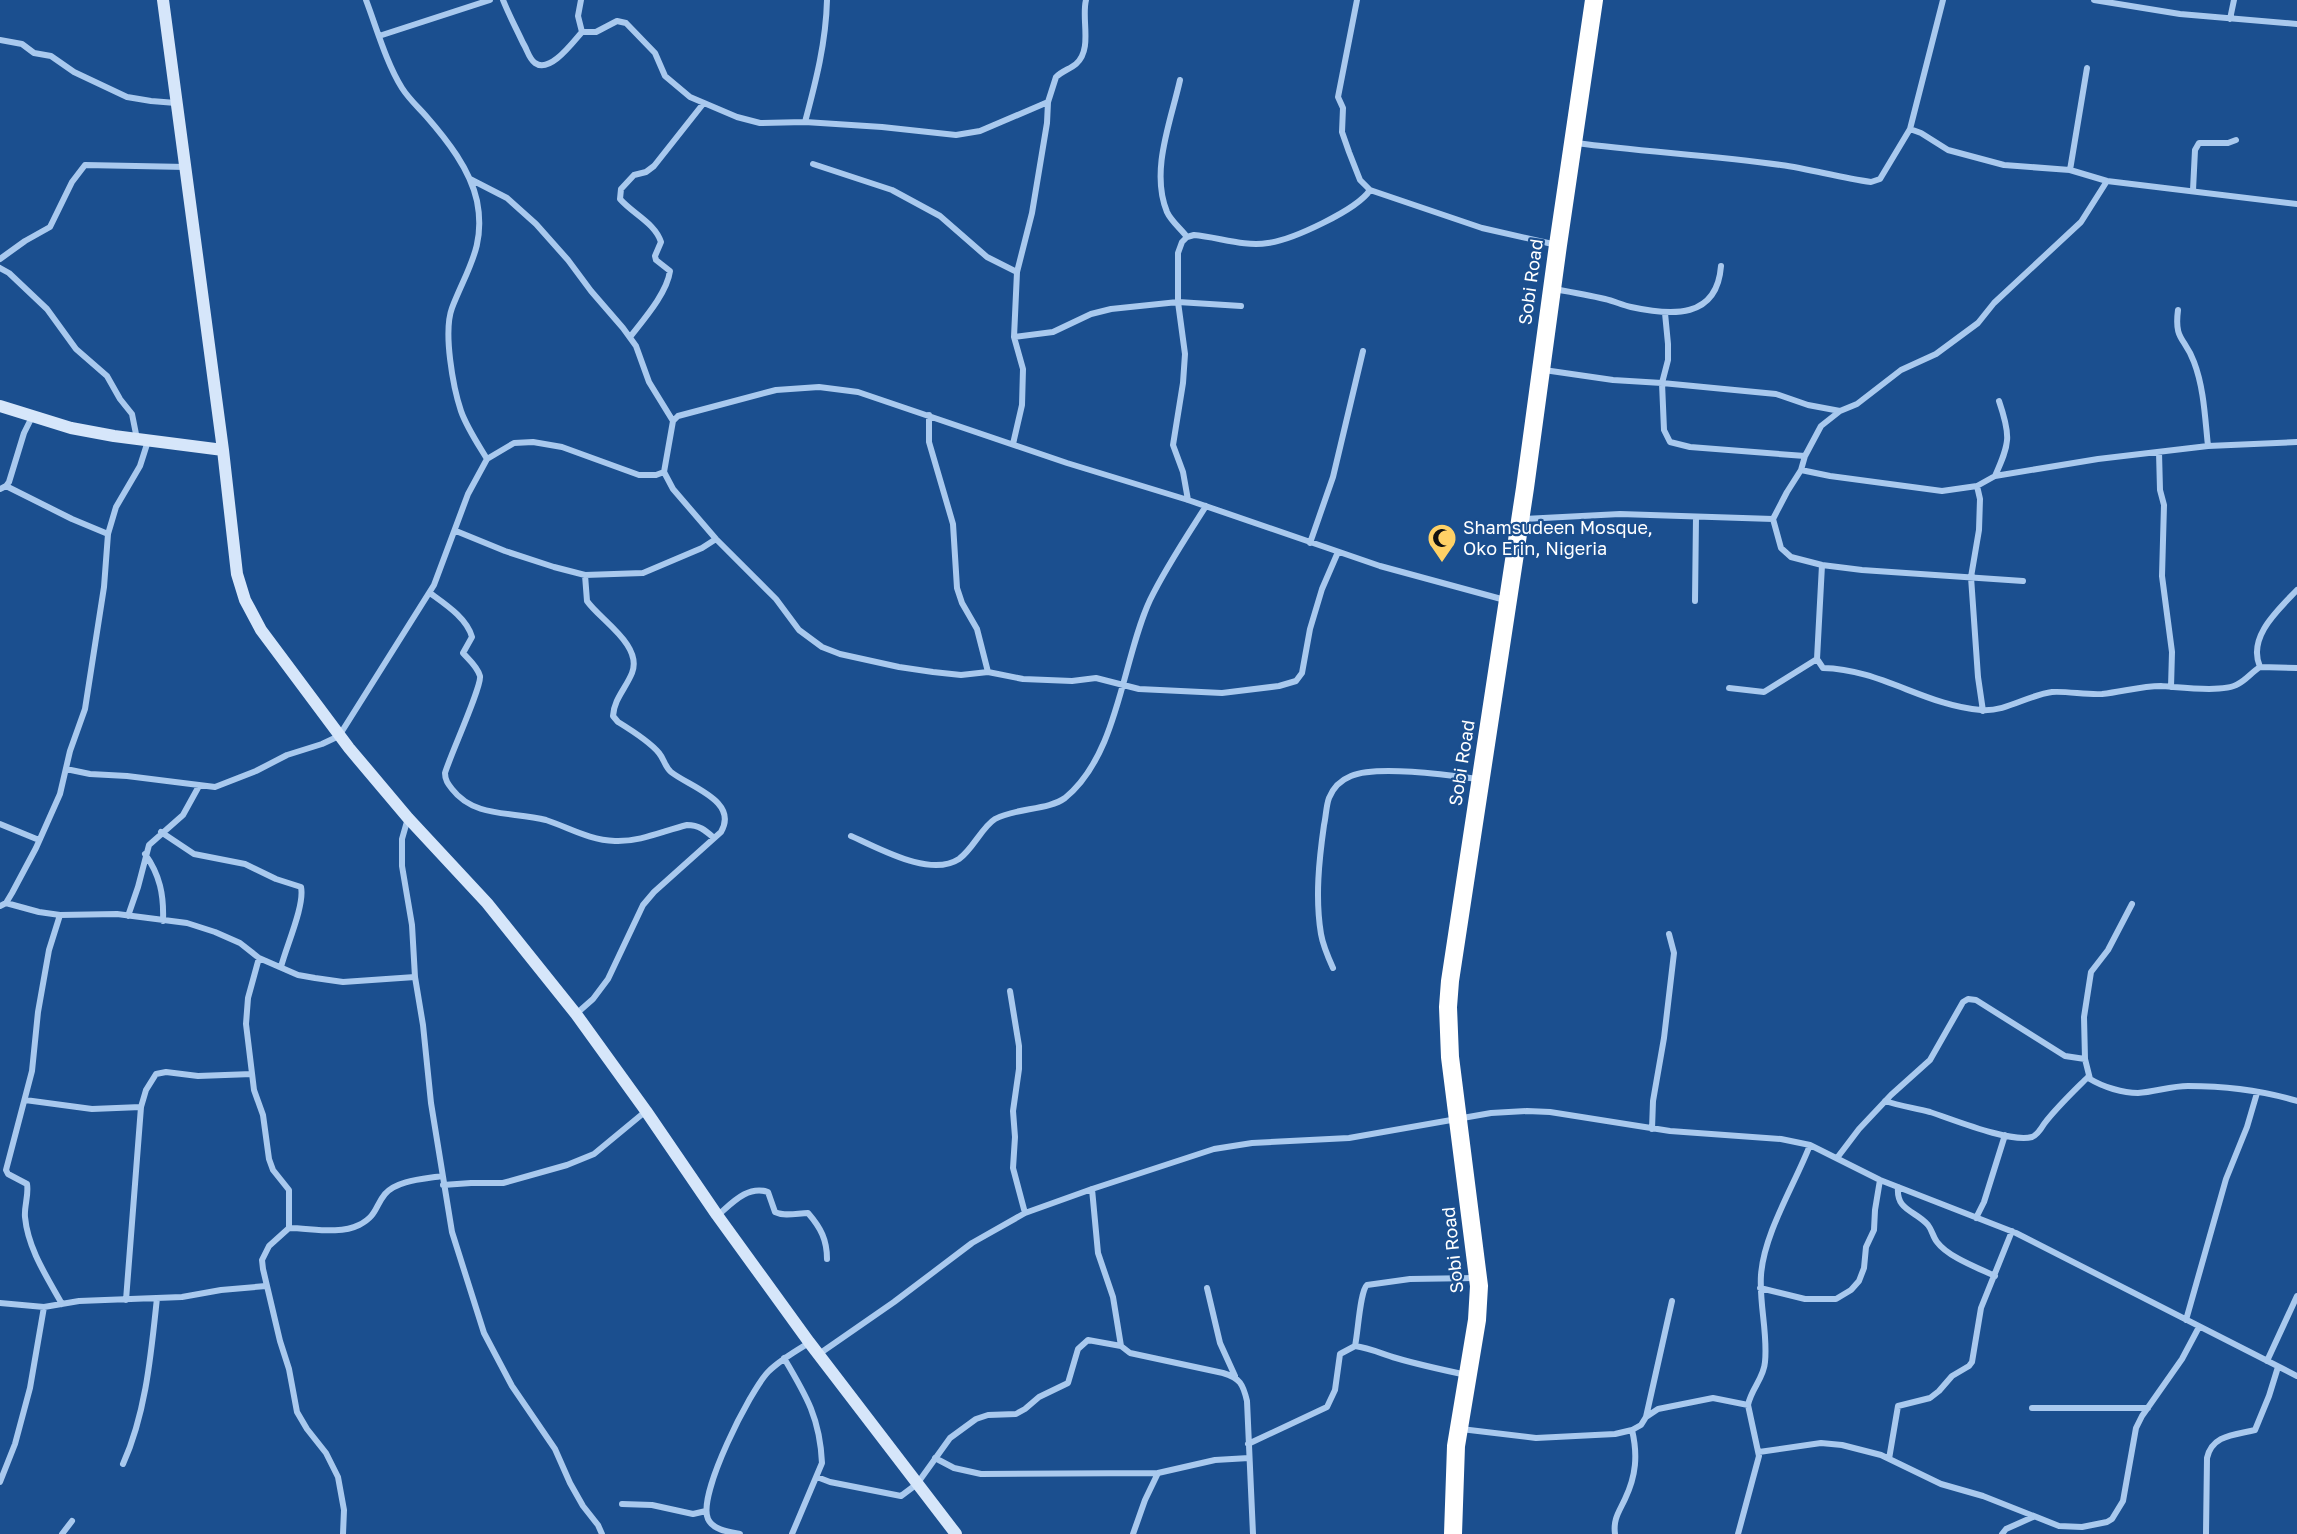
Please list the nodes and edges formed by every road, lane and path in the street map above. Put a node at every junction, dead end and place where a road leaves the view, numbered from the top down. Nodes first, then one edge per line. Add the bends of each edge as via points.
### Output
1 (163, 0) edge
2 (366, 0) edge
3 (490, 0) edge
4 (503, 0) edge
5 (581, 0) edge
6 (827, 0) edge
7 (1086, 0) edge
8 (1357, 0) edge
9 (1594, 0) edge
10 (1943, 0) edge
11 (2094, 0) edge
12 (2234, 0) edge
13 (2128, 3) edge
14 (2230, 19) junction
15 (2297, 24) edge
16 (582, 32) junction
17 (379, 36) junction
18 (0, 40) edge
19 (2086, 68) dead end
20 (1180, 80) dead end
21 (1048, 102) junction
22 (177, 103) junction
23 (703, 104) junction
24 (806, 122) junction
25 (1910, 129) junction
26 (2236, 140) dead end
27 (1572, 142) junction
28 (813, 164) dead end
29 (186, 167) junction
30 (2070, 170) junction
31 (470, 178) junction
32 (2107, 181) junction
33 (1370, 190) junction
34 (2193, 190) junction
35 (2297, 204) edge
36 (1187, 237) junction
37 (1557, 245) junction
38 (0, 259) edge
39 (1721, 266) dead end
40 (0, 268) edge
41 (1017, 272) junction
42 (1552, 288) junction
43 (1178, 302) junction
44 (1241, 306) dead end
45 (2178, 310) dead end
46 (1665, 313) junction
47 (630, 337) junction
48 (1014, 337) junction
49 (1363, 351) dead end
50 (1541, 370) junction
51 (1662, 382) junction
52 (1999, 401) dead end
53 (0, 406) edge
54 (1840, 411) junction
55 (929, 415) junction
56 (33, 416) junction
57 (672, 421) junction
58 (143, 440) junction
59 (2297, 442) edge
60 (1013, 444) junction
61 (2208, 446) junction
62 (223, 450) junction
63 (2158, 452) junction
64 (1805, 456) junction
65 (487, 459) junction
66 (1801, 470) junction
67 (664, 472) junction
68 (1995, 476) junction
69 (1977, 486) junction
70 (3, 488) edge
71 (1188, 500) junction
72 (1206, 506) junction
73 (1696, 517) junction
74 (1520, 519) junction
75 (1773, 519) junction
76 (456, 531) junction
77 (108, 534) junction
78 (716, 539) junction
79 (1310, 543) junction
80 (1338, 552) junction
81 (1822, 565) junction
82 (585, 574) junction
83 (1971, 578) junction
84 (2023, 580) dead end
85 (2297, 590) edge
86 (430, 592) junction
87 (1508, 601) junction
88 (1695, 601) dead end
89 (1817, 659) junction
90 (2260, 667) junction
91 (2297, 668) edge
92 (988, 672) junction
93 (1122, 684) junction
94 (2172, 687) junction
95 (1729, 688) dead end
96 (1983, 711) junction
97 (339, 736) junction
98 (66, 769) junction
99 (1481, 780) junction
100 (200, 786) junction
101 (408, 818) junction
102 (0, 824) edge
103 (161, 832) junction
104 (851, 836) dead end
105 (714, 838) junction
106 (39, 840) junction
107 (145, 854) junction
108 (3, 904) edge
109 (2132, 904) dead end
110 (60, 915) junction
111 (128, 916) junction
112 (163, 921) junction
113 (1669, 934) dead end
114 (260, 958) junction
115 (281, 968) junction
116 (1333, 968) dead end
117 (415, 977) junction
118 (1010, 991) dead end
119 (576, 1014) junction
120 (2085, 1059) junction
121 (252, 1074) junction
122 (2088, 1077) junction
123 (2257, 1093) junction
124 (25, 1100) junction
125 (1885, 1101) junction
126 (2297, 1101) edge
127 (141, 1107) junction
128 (646, 1111) junction
129 (1459, 1119) junction
130 (1652, 1129) junction
131 (2005, 1135) junction
132 (1810, 1145) junction
133 (1837, 1158) junction
134 (442, 1176) junction
135 (1880, 1180) junction
136 (443, 1185) junction
137 (1898, 1187) junction
138 (1092, 1189) junction
139 (1025, 1213) junction
140 (717, 1215) junction
141 (1976, 1218) junction
142 (290, 1228) junction
143 (2012, 1232) junction
144 (827, 1259) dead end
145 (1995, 1276) junction
146 (1478, 1278) junction
147 (266, 1286) junction
148 (1207, 1288) dead end
149 (1760, 1288) junction
150 (2297, 1296) edge
151 (157, 1298) junction
152 (126, 1300) junction
153 (1672, 1301) dead end
154 (0, 1303) edge
155 (62, 1304) junction
156 (44, 1307) junction
157 (2186, 1320) junction
158 (2199, 1327) junction
159 (809, 1342) junction
160 (1121, 1346) junction
161 (1355, 1346) junction
162 (819, 1354) junction
163 (784, 1358) junction
164 (2267, 1361) junction
165 (2278, 1367) junction
166 (1235, 1376) junction
167 (1468, 1376) junction
168 (2297, 1376) edge
169 (1749, 1405) junction
170 (2032, 1408) dead end
171 (2148, 1408) junction
172 (1646, 1417) junction
173 (1458, 1429) junction
174 (1632, 1430) junction
175 (1248, 1444) junction
176 (1759, 1452) junction
177 (935, 1458) junction
178 (1249, 1458) junction
179 (1889, 1459) junction
180 (123, 1464) dead end
181 (1158, 1473) junction
182 (817, 1477) junction
183 (0, 1482) edge
184 (917, 1484) junction
185 (621, 1504) dead end
186 (706, 1511) junction
187 (2033, 1517) junction
188 (72, 1521) dead end
189 (2075, 1526) junction
190 (62, 1534) edge
191 (343, 1534) edge
192 (602, 1534) edge
193 (740, 1534) edge
194 (792, 1534) edge
195 (956, 1534) edge
196 (1133, 1534) edge
197 (1254, 1534) edge
198 (1453, 1534) edge
199 (1615, 1534) edge
200 (1738, 1534) edge
201 (2002, 1534) edge
202 (2074, 1534) edge
203 (2206, 1534) edge

1 - 22 street
2 - 17 street
3 - 17 street
4 - 16 street via 536,64 551,63
5 - 16 street via 578,16
6 - 24 street via 826,31
7 - 21 street via 1082,56 1078,63 1056,76
8 - 33 street via 1338,97 1343,108 1342,132 1360,180
9 - 27 highway, Sobi Road
10 - 25 street
11 - 13 street
12 - 14 street
13 - 14 street
14 - 15 street
16 - 23 street via 605,29 617,21 626,23 655,53 665,76
17 - 31 street via 402,88 441,133
18 - 22 street via 51,56 74,72 127,97
19 - 30 street
20 - 36 street via 1161,171 1168,213
21 - 24 street via 980,131 956,135
21 - 41 street via 1032,213
22 - 29 street
23 - 24 street via 760,123
23 - 47 street via 654,166 634,175 621,189 620,199 657,233 661,242 656,260 670,271 649,314
25 - 27 street via 1880,179 1870,182 1784,165
25 - 30 street via 1948,150 2004,165
26 - 34 street via 2199,143 2195,150
27 - 37 highway, Sobi Road
28 - 41 street via 892,190 940,216 987,257
29 - 38 street via 85,165 50,227
29 - 62 street
30 - 32 street
31 - 47 street via 507,198 536,224
31 - 65 street via 480,217 479,243 452,308 448,335 461,411
32 - 34 street
32 - 54 street via 2081,222 1970,329 1936,354 1901,370 1857,404
33 - 36 street via 1359,202 1328,221 1267,244
33 - 37 street via 1482,228
34 - 35 street
36 - 43 street via 1178,253
37 - 42 highway, Sobi Road
39 - 46 street via 1712,298 1704,304
40 - 58 street via 47,309 76,349 107,376 132,414
41 - 48 street
42 - 46 street
42 - 50 highway, Sobi Road
43 - 44 street
43 - 48 street via 1111,309 1053,332
43 - 71 street via 1185,354 1173,445
45 - 61 street via 2178,334 2199,377
46 - 51 street via 1668,360
47 - 57 street via 649,382
48 - 60 street via 1023,369 1022,405
49 - 79 street via 1332,477
50 - 51 street
50 - 74 highway, Sobi Road
51 - 54 street via 1776,394
51 - 64 street via 1664,430 1670,442
52 - 68 street via 2009,431
53 - 56 street
54 - 64 street via 1821,426
55 - 57 street via 858,392 819,387 776,390 695,410
55 - 60 street
55 - 92 street via 929,442 953,525 957,588 977,629
56 - 58 street via 71,428
56 - 70 street
57 - 67 street
58 - 62 street
58 - 77 street via 140,466 116,507
59 - 61 street
60 - 71 street
61 - 63 street
62 - 97 street via 237,574 245,600 261,630
63 - 68 street
63 - 94 street via 2164,505 2162,576 2172,652
64 - 66 street
65 - 67 street via 514,442 533,442 562,447 639,475
65 - 76 street via 468,494
66 - 69 street via 1942,491
66 - 75 street
67 - 78 street via 673,489
68 - 69 street
69 - 83 street via 1979,520
70 - 77 street
71 - 72 street
72 - 79 street
72 - 93 street via 1150,601
73 - 74 street via 1620,514
73 - 75 street
73 - 88 street
74 - 87 highway, Sobi Road
75 - 81 street via 1781,548 1791,558
76 - 82 street via 505,551
76 - 86 street
77 - 98 street via 85,709
78 - 82 street via 643,573
78 - 92 street via 776,599 800,630 822,646 899,668 961,675
79 - 80 street
80 - 87 street
80 - 93 street via 1322,589 1302,673 1296,681 1222,693 1139,689
81 - 83 street
81 - 89 street
82 - 105 street via 586,601 619,634 631,655 632,673 613,716 658,752 671,772 712,797 726,819
83 - 84 street
83 - 96 street
85 - 90 street via 2260,636 2256,648
86 - 97 street
86 - 105 street via 468,628 472,637 463,653 480,677 445,773 447,782 461,798 484,810 534,817 595,839 633,841 687,825 703,828
87 - 99 highway, Sobi Road
89 - 95 street via 1764,692
89 - 96 street via 1823,668 1865,673 1929,699
90 - 91 street
90 - 94 street via 2238,685 2206,689
92 - 93 street via 1023,679 1096,678
93 - 104 street via 1108,732 1085,777 1063,799 994,819 958,860 938,865 913,862
94 - 96 street via 2102,694 2053,692
97 - 100 street via 215,787
97 - 101 street
98 - 100 street
98 - 106 street via 60,794
99 - 116 street via 1410,772 1362,772 1337,784 1328,799 1318,884 1321,934
99 - 129 highway, Sobi Road via 1448,1007
100 - 103 street via 183,815
101 - 117 street via 402,839 402,866 412,925
101 - 119 street via 486,903
102 - 106 street
103 - 107 street
103 - 115 street via 194,854 244,864 301,887 302,896
105 - 119 street via 643,905 608,979
106 - 108 street
107 - 111 street
107 - 112 street via 160,883
108 - 110 street
109 - 120 street via 2108,950 2091,972 2084,1017
110 - 111 street
110 - 124 street via 49,950
111 - 112 street
112 - 114 street via 187,923 215,932
113 - 130 street via 1674,952
114 - 115 street
114 - 121 street via 246,1009
115 - 117 street via 298,975 343,982
117 - 134 street
118 - 139 street via 1019,1057 1013,1111 1013,1168
119 - 128 street
120 - 122 street
120 - 125 street via 2065,1056 1976,1000 1968,999 1929,1060
121 - 127 street via 156,1074
121 - 142 street via 269,1159 289,1190
122 - 123 street via 2096,1084 2138,1093 2184,1086
122 - 131 street via 2032,1137
123 - 126 street
123 - 157 street via 2226,1179
124 - 127 street via 92,1109
124 - 155 street via 6,1170 27,1184 28,1234
125 - 131 street
125 - 133 street
127 - 152 street
128 - 136 street via 594,1154 567,1165 503,1183
128 - 140 street
129 - 130 street via 1491,1113 1550,1112
129 - 138 street via 1349,1138 1214,1149
129 - 146 highway, Sobi Road
130 - 132 street via 1782,1139
131 - 141 street
132 - 133 street
132 - 149 street via 1763,1258
133 - 135 street
134 - 136 street
134 - 142 street via 393,1187 369,1219 356,1227
135 - 137 street
135 - 149 street via 1874,1230 1866,1247 1864,1268 1851,1290 1836,1299 1805,1299
136 - 192 street via 452,1232 484,1334
137 - 141 street
137 - 145 street via 1902,1206 1929,1226 1940,1246
138 - 139 street
138 - 160 street via 1098,1253 1113,1297
139 - 162 street via 972,1243
140 - 144 street via 742,1195 757,1190 768,1192 775,1212 808,1213 827,1243
140 - 159 street
141 - 143 street
142 - 147 street via 270,1246 262,1260
143 - 145 street
143 - 157 street
145 - 179 street via 1981,1308 1972,1362 1930,1398 1898,1406
146 - 161 street via 1366,1284
146 - 167 highway, Sobi Road via 1478,1320
147 - 151 street
147 - 191 street via 297,1412 338,1477 344,1510
148 - 166 street via 1220,1343
149 - 169 street via 1765,1364
150 - 164 street
151 - 152 street
151 - 180 street via 144,1401
152 - 155 street
153 - 172 street
154 - 156 street
155 - 156 street
156 - 183 street via 30,1388
157 - 158 street
158 - 164 street
158 - 171 street
159 - 162 street
159 - 163 street
160 - 166 street via 1130,1353
160 - 177 street via 1088,1340 1078,1349 1065,1385 1016,1414 976,1419 951,1438
161 - 167 street
161 - 175 street via 1340,1353 1335,1390 1327,1407
162 - 184 street
163 - 182 street via 814,1412 822,1457
163 - 186 street via 766,1373 738,1420 718,1464
164 - 165 street
165 - 168 street
165 - 203 street via 2254,1430 2222,1438 2209,1449
166 - 175 street via 1241,1382 1246,1401
167 - 173 highway, Sobi Road
169 - 172 street via 1713,1398 1658,1409
169 - 176 street
170 - 171 street
171 - 189 street via 2136,1428 2118,1510 2107,1522
172 - 174 street
173 - 174 street via 1536,1438
173 - 198 highway, Sobi Road
174 - 199 street via 1636,1461 1633,1480 1614,1519
175 - 178 street
176 - 179 street via 1821,1443
176 - 200 street
177 - 181 street via 954,1468 981,1474
177 - 184 street
178 - 181 street via 1215,1460
178 - 197 street
179 - 187 street via 1941,1484
181 - 196 street
182 - 184 street via 899,1496
182 - 194 street
184 - 195 street
185 - 186 street via 693,1514
186 - 193 street via 716,1528
187 - 189 street via 2058,1526
187 - 201 street
188 - 190 street
189 - 202 street

